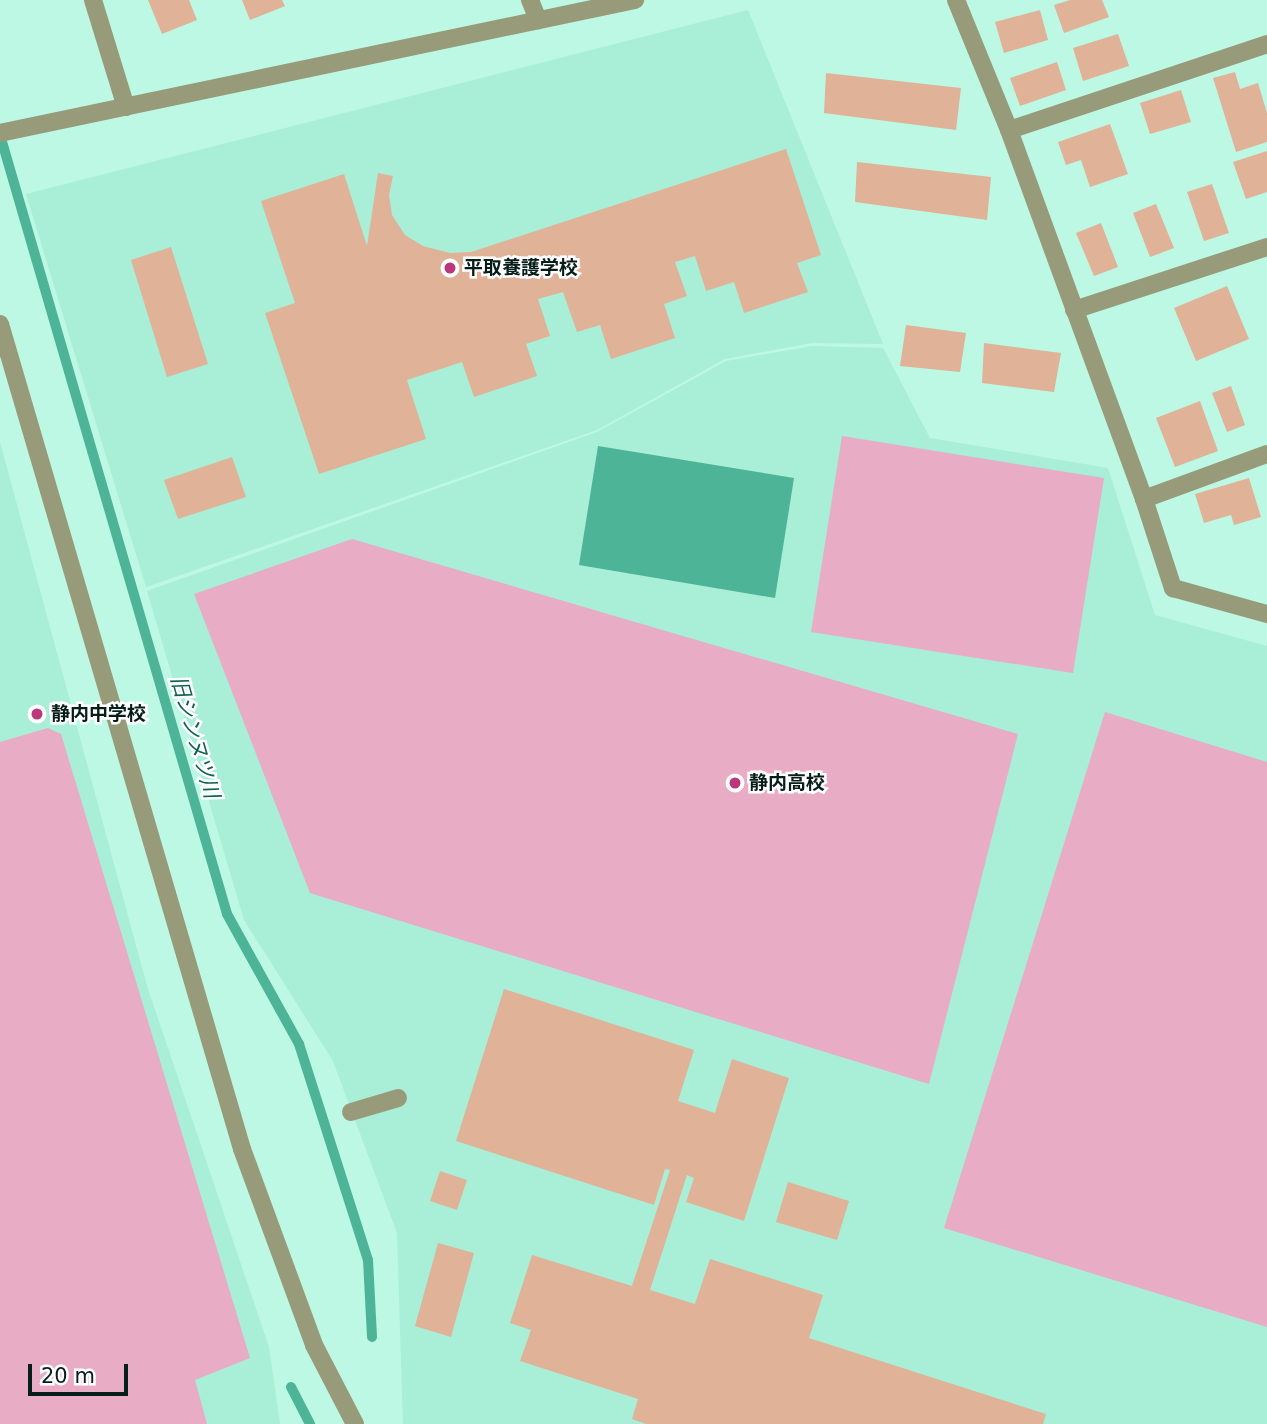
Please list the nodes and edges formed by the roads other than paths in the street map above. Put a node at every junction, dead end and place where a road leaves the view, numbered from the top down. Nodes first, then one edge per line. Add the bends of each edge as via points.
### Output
1 (93, 0) edge
2 (530, 0) edge
3 (635, 0) edge
4 (956, 0) edge
5 (538, 20) junction
6 (1267, 44) edge
7 (125, 107) junction
8 (1009, 131) junction
9 (3, 132) edge
10 (1267, 247) edge
11 (1074, 310) junction
12 (0, 324) edge
13 (1267, 454) edge
14 (1144, 499) junction
15 (1267, 614) edge
16 (398, 1098) dead end
17 (351, 1112) dead end
18 (355, 1424) edge

1 - 7 street
2 - 5 street
3 - 5 street
4 - 8 street
5 - 7 street
6 - 8 street
7 - 9 street
8 - 11 street
10 - 11 street
11 - 14 street
12 - 18 street via 242,1149 314,1345
13 - 14 street
14 - 15 street via 1172,588
16 - 17 street

